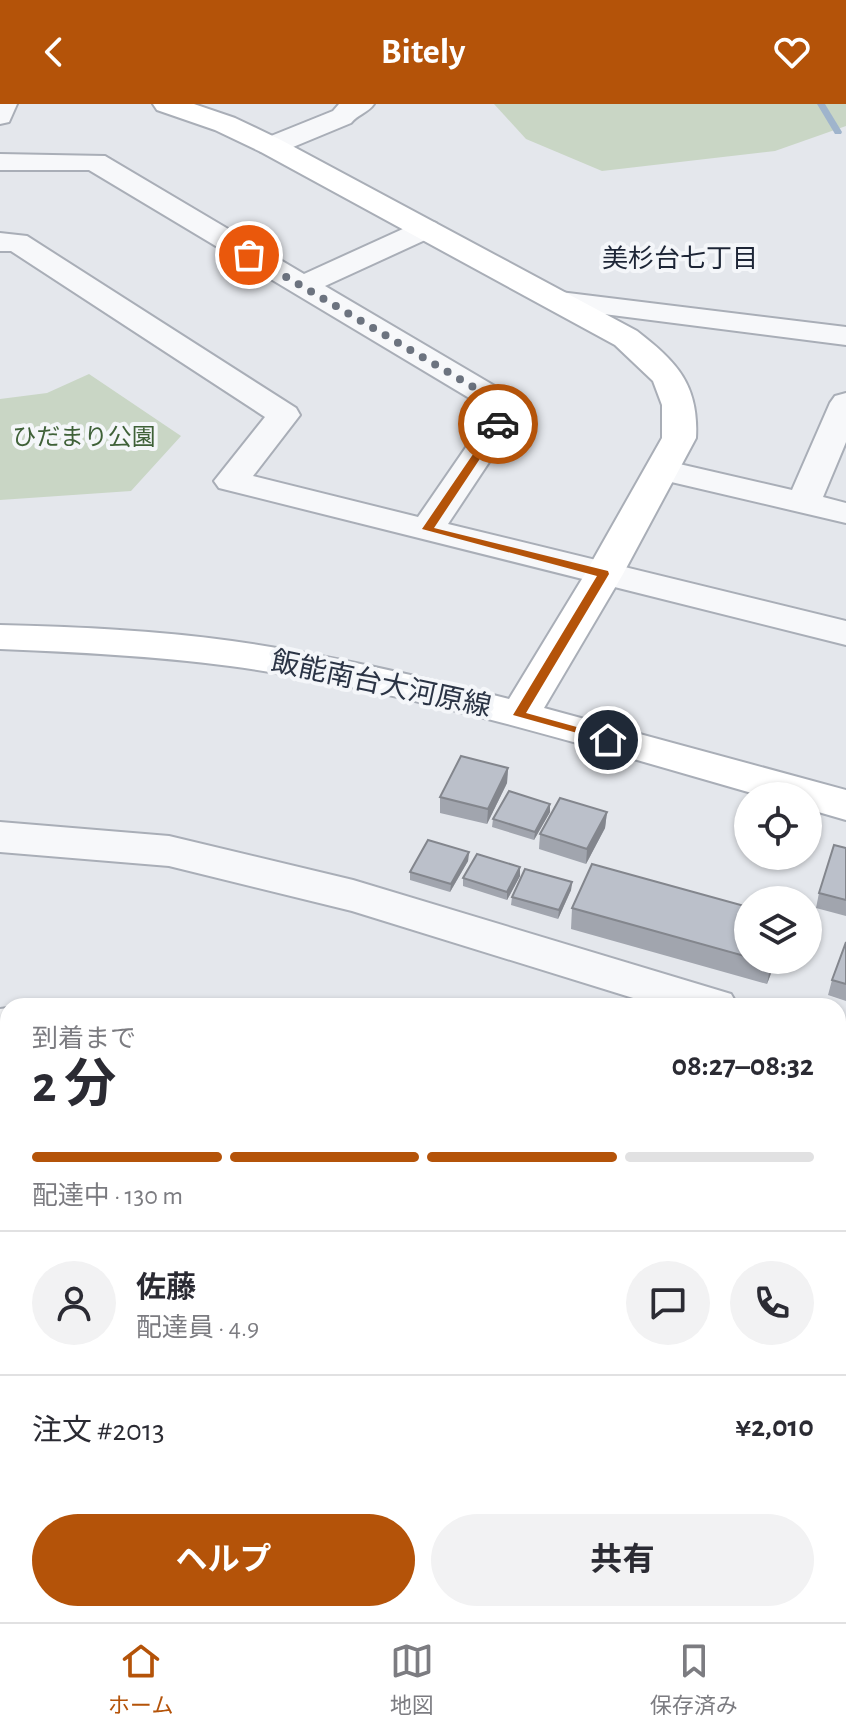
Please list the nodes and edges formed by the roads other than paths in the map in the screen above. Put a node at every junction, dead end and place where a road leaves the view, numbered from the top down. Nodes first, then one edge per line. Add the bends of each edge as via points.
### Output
1 (4, 104) edge
2 (167, 104) edge
3 (361, 104) edge
4 (0, 116) edge
5 (271, 146) junction
6 (0, 162) edge
7 (426, 229) junction
8 (0, 242) edge
9 (301, 286) junction
10 (560, 301) junction
11 (846, 336) edge
12 (846, 403) edge
13 (662, 470) junction
14 (803, 503) junction
15 (846, 513) edge
16 (427, 529) junction
17 (604, 574) junction
18 (846, 633) edge
19 (0, 637) edge
20 (519, 715) junction
21 (846, 805) edge
22 (0, 837) edge
23 (689, 998) edge

1 - 4 street
2 - 5 street
3 - 5 street
5 - 7 street
6 - 9 street via 95,162
7 - 9 street
7 - 10 street
8 - 16 street via 17,242 284,415 231,481
9 - 16 street via 509,408
10 - 11 street
10 - 13 street via 626,338 655,360 676,388 679,438
12 - 14 street
13 - 14 street
13 - 17 street
14 - 15 street
16 - 17 street
17 - 18 street
17 - 20 street
19 - 20 street, 飯能南台大河原線 via 146,645 263,659
20 - 21 street, 飯能南台大河原線
22 - 23 street via 169,851 353,896

